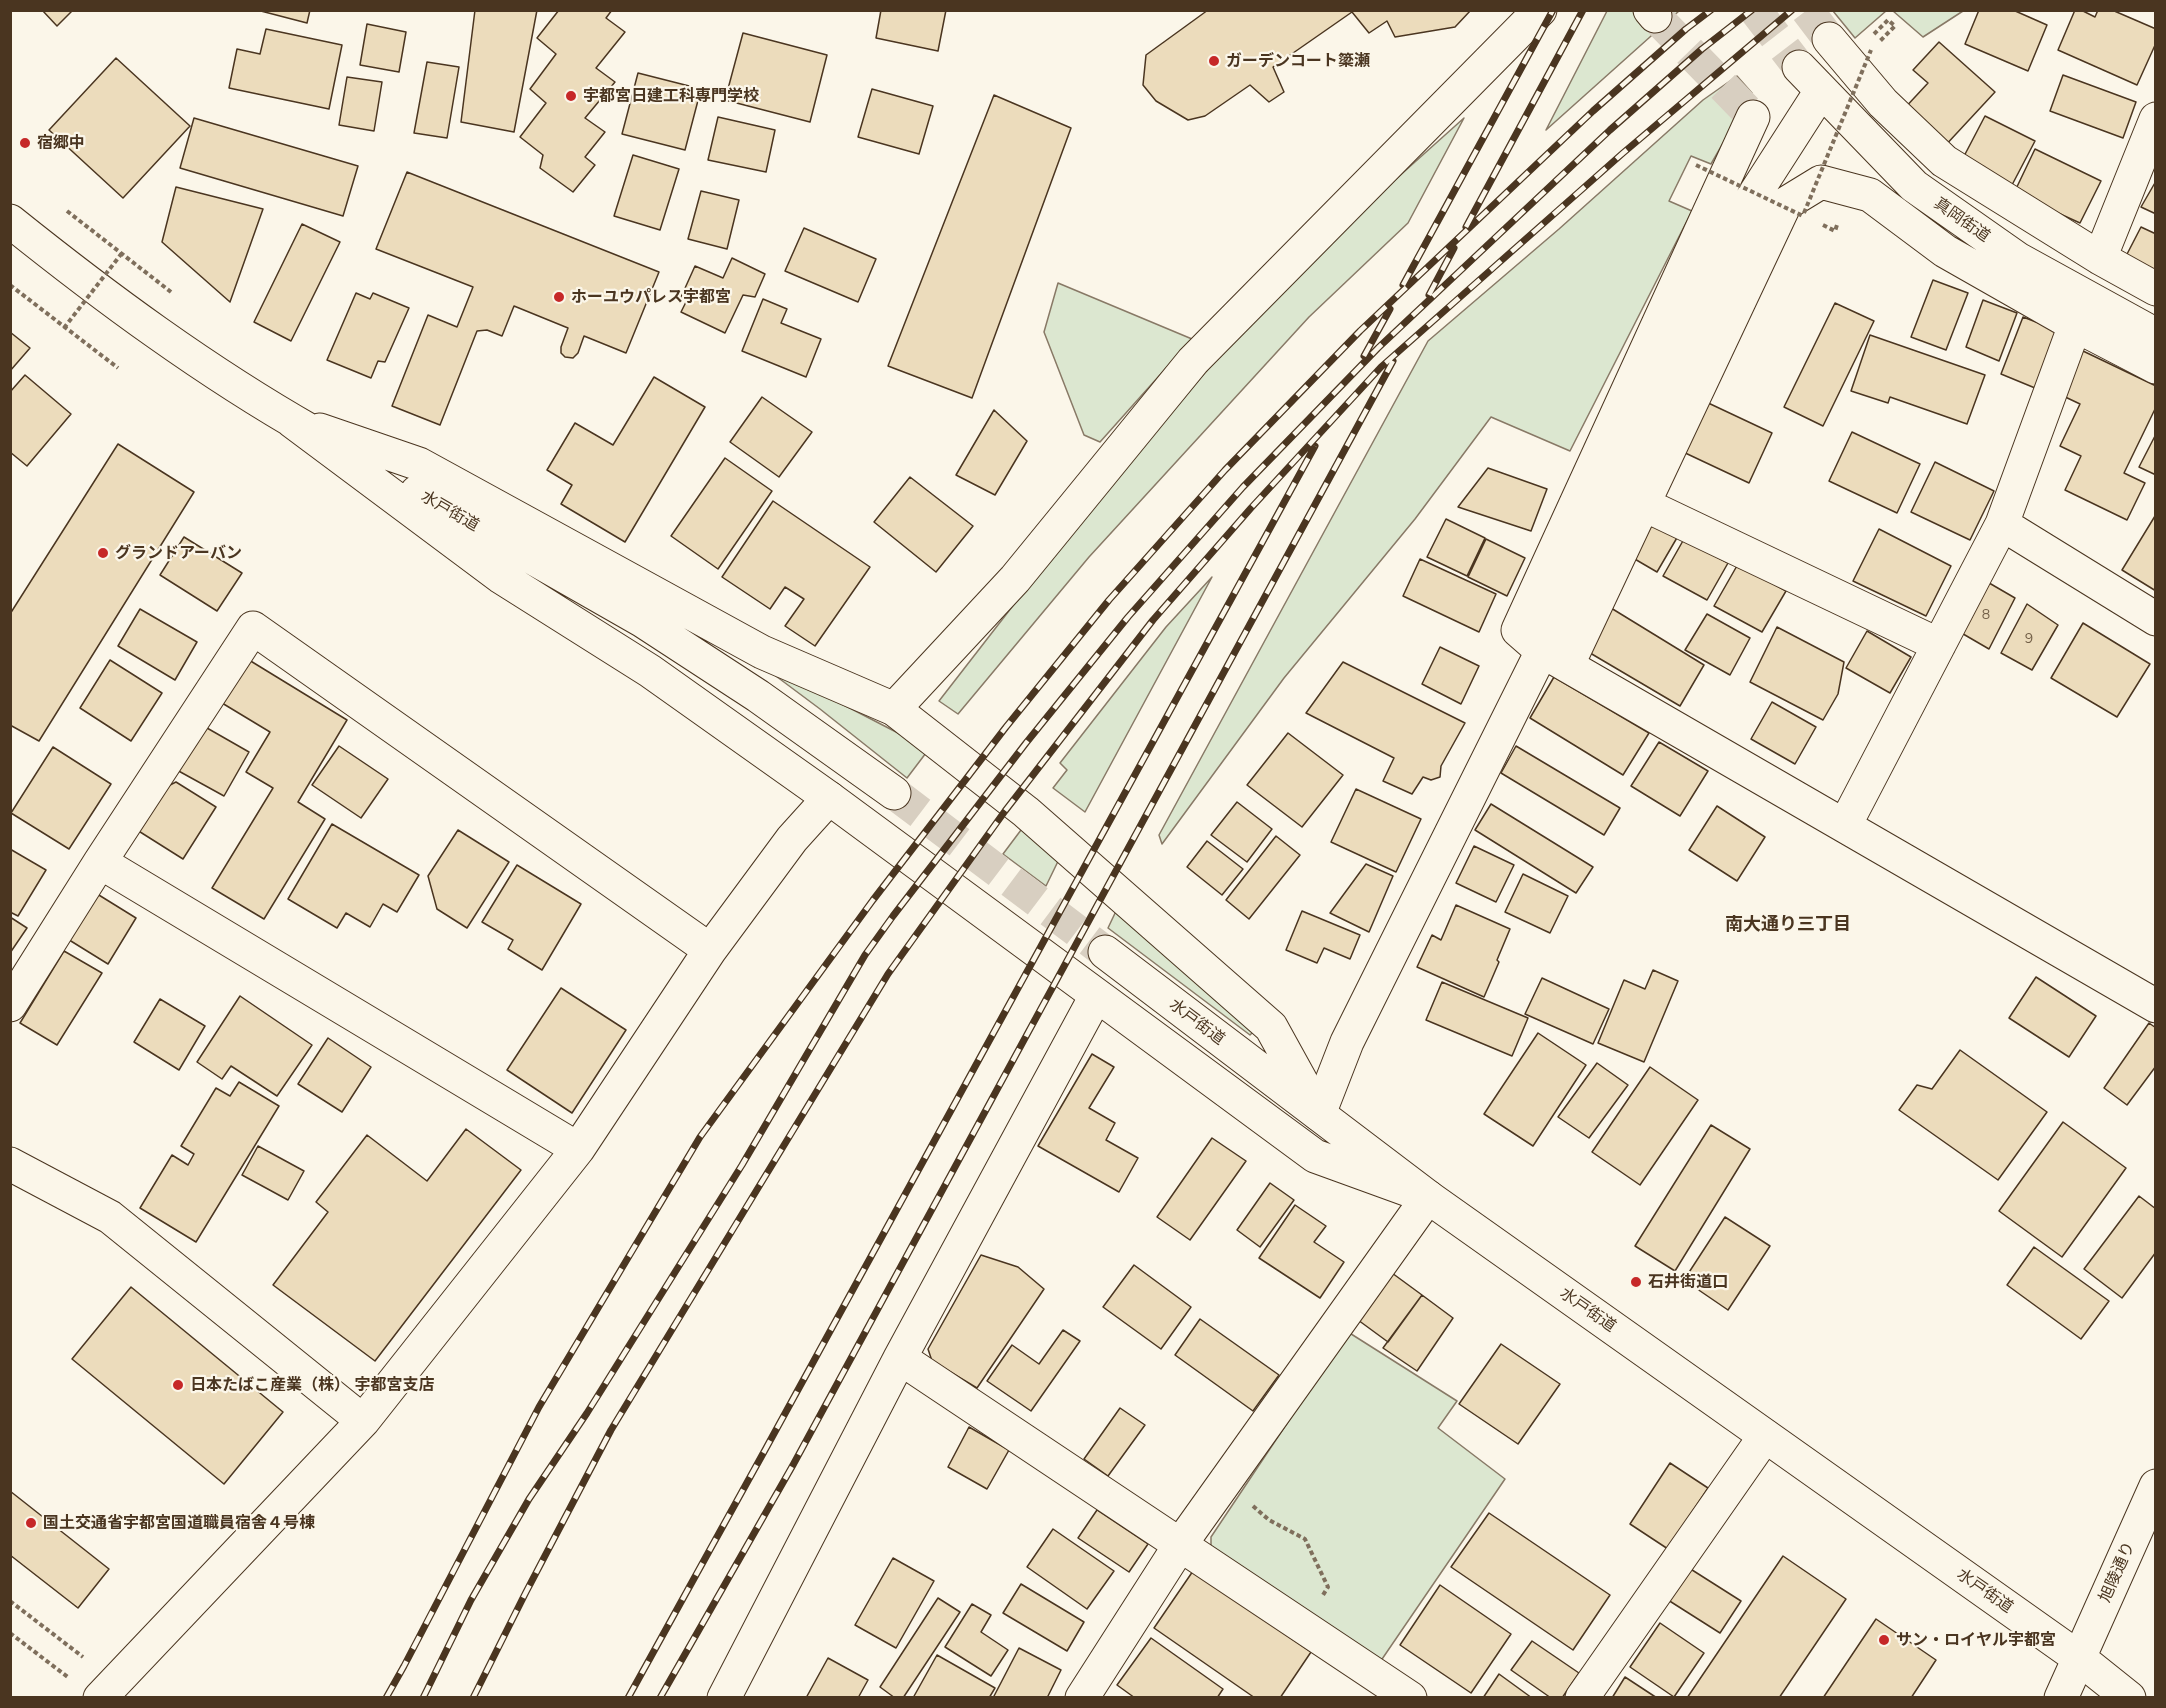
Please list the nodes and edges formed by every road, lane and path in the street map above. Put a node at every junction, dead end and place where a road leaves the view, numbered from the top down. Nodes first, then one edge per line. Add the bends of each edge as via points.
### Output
1 (1540, 10) edge
2 (1829, 39) tunnel mouth
3 (1871, 50) dead end
4 (1799, 67) tunnel mouth
5 (1821, 91) junction
6 (1753, 117) dead end
7 (2156, 119) edge
8 (1696, 165) dead end
9 (67, 211) dead end
10 (10, 221) edge
11 (122, 253) junction
12 (2100, 258) junction
13 (10, 285) edge
14 (2156, 289) edge
15 (174, 294) dead end
16 (2075, 325) junction
17 (64, 328) junction
18 (2156, 335) edge
19 (2156, 367) edge
20 (118, 368) dead end
21 (292, 421) junction
22 (1643, 504) junction
23 (2002, 524) junction
24 (2156, 619) edge
25 (1938, 645) junction
26 (1555, 658) junction
27 (894, 709) junction
28 (894, 793) tunnel mouth
29 (829, 798) junction
30 (1845, 825) junction
31 (100, 862) junction
32 (710, 950) junction
33 (1104, 952) tunnel mouth
34 (1096, 996) junction
35 (10, 1005) edge
36 (2156, 1006) edge
37 (1319, 1114) junction
38 (579, 1149) junction
39 (10, 1164) edge
40 (1428, 1197) junction
41 (900, 1358) junction
42 (363, 1421) junction
43 (1765, 1436) junction
44 (2156, 1486) edge
45 (1218, 1491) junction
46 (1180, 1545) junction
47 (10, 1601) edge
48 (1301, 1625) junction
49 (10, 1633) edge
50 (83, 1657) dead end
51 (2079, 1658) junction
52 (88, 1691) edge
53 (724, 1697) edge
54 (1082, 1698) edge
55 (1410, 1698) edge
56 (1582, 1698) edge
57 (2061, 1698) edge
58 (2129, 1698) edge

1 - 27 street via 1193,361 1015,579
2 - 12 street via 1883,103 1944,161
3 - 8 path, bridge via 1803,214
4 - 5 street, 真岡街道
5 - 18 street, 真岡街道 via 1914,186 2018,259
5 - 26 street via 1751,200
6 - 26 street via 1518,630
7 - 12 street
9 - 11 path
10 - 21 street, 水戸街道 via 141,322
11 - 15 path
11 - 17 path, bridge
12 - 14 street
13 - 17 path
16 - 19 street
16 - 22 street via 1945,252 1870,195 1821,182 1785,204
16 - 23 street
17 - 20 path
21 - 27 street via 419,464 762,652
21 - 28 street, 水戸街道 via 643,621 758,696
21 - 29 street via 501,577 650,670
22 - 25 street
22 - 26 street
23 - 24 street
23 - 25 street
25 - 30 street
26 - 30 street
26 - 37 street via 1347,1042
27 - 37 street via 1026,812 1271,1027
29 - 32 street via 792,840
29 - 34 street
30 - 36 street
31 - 32 street via 253,628
31 - 35 street
31 - 38 street
32 - 38 street
33 - 37 street, 水戸街道
34 - 40 street via 1315,1156
34 - 41 street
37 - 40 street, 水戸街道
38 - 42 street
39 - 42 street via 110,1217
40 - 43 street, 水戸街道
40 - 45 street
41 - 46 street
41 - 53 street
42 - 52 street
43 - 51 street, 水戸街道
43 - 56 street
44 - 51 street, 旭陵通り
45 - 46 street
45 - 48 path via 1240,1494 1269,1520 1305,1539 1328,1587
46 - 48 street
46 - 54 street
47 - 50 path
48 - 55 street
49 - 52 path
51 - 57 street, 旭陵通り
51 - 58 street, 水戸街道

